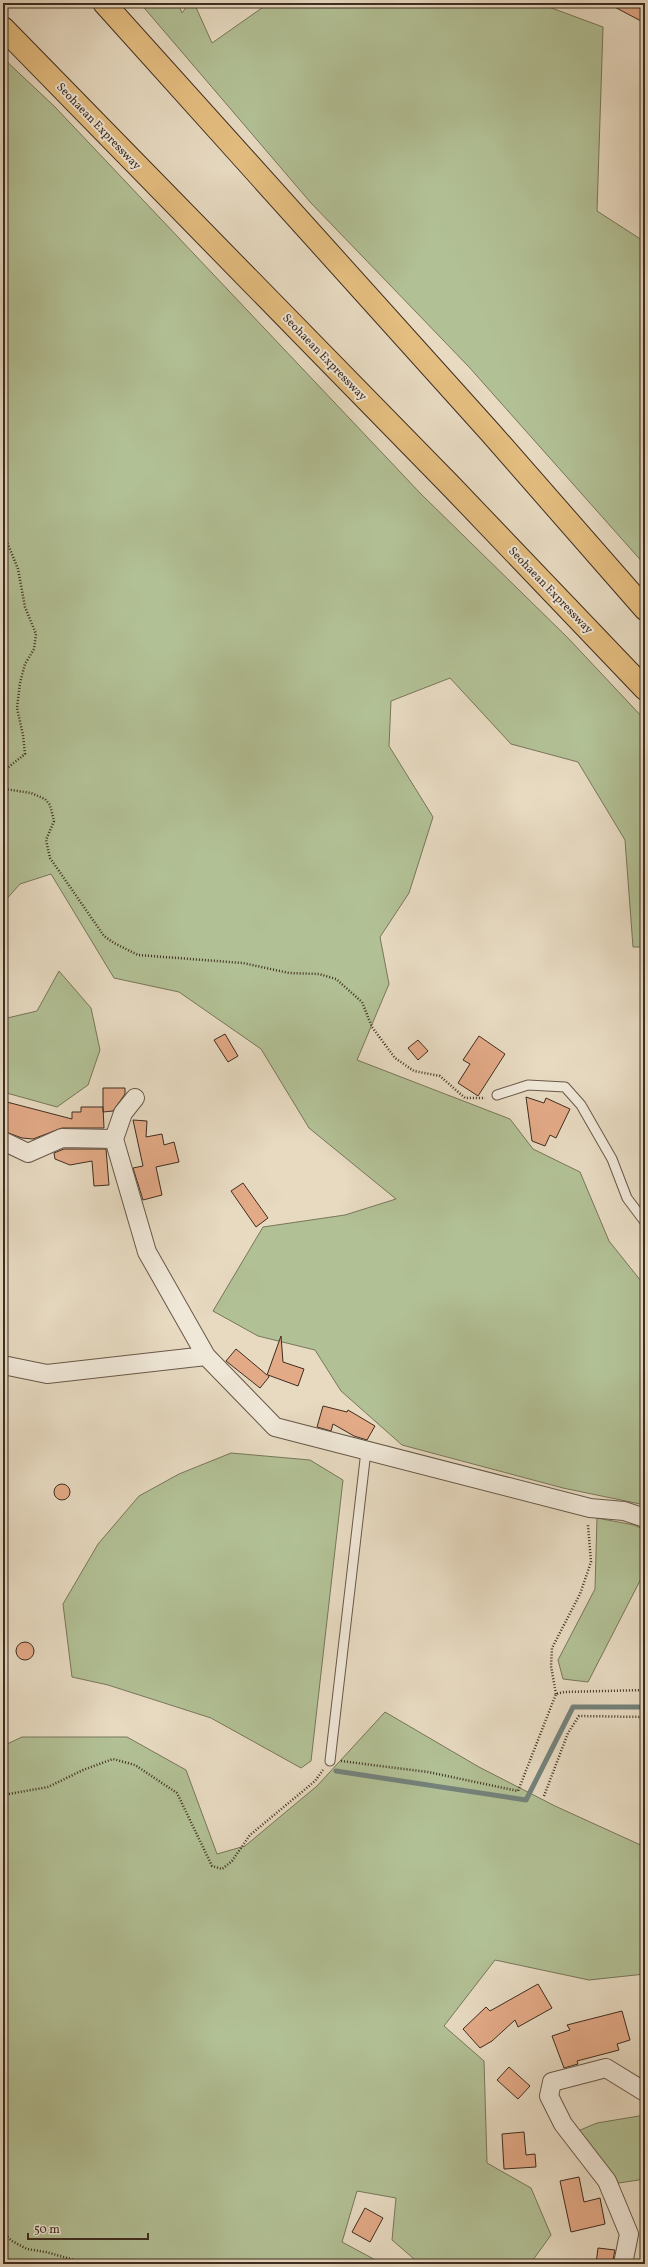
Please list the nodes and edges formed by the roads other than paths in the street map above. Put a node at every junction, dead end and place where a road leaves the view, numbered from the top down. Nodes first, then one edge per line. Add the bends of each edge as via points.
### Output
1 (104, 3) edge
2 (3, 28) edge
3 (645, 608) edge
4 (645, 689) edge
5 (497, 1095) road end
6 (135, 1098) dead end
7 (114, 1140) junction
8 (3, 1141) edge
9 (645, 1222) edge
10 (206, 1356) junction
11 (3, 1365) edge
12 (366, 1451) junction
13 (645, 1518) edge
14 (330, 1761) road end
15 (645, 2092) edge
16 (637, 2233) edge
17 (623, 2264) edge

1 - 3 highway
2 - 4 highway, Seohaean Expressway via 446,480
5 - 9 lane via 528,1085 565,1087 581,1105 612,1159 627,1198
6 - 7 street via 123,1113
7 - 8 street via 62,1138 28,1153
7 - 10 street via 146,1252
10 - 11 street via 47,1374
10 - 12 street via 275,1427
12 - 13 street via 590,1508 624,1511
12 - 14 lane
15 - 16 street via 606,2068 552,2082 549,2096 563,2124 607,2181
16 - 17 street

